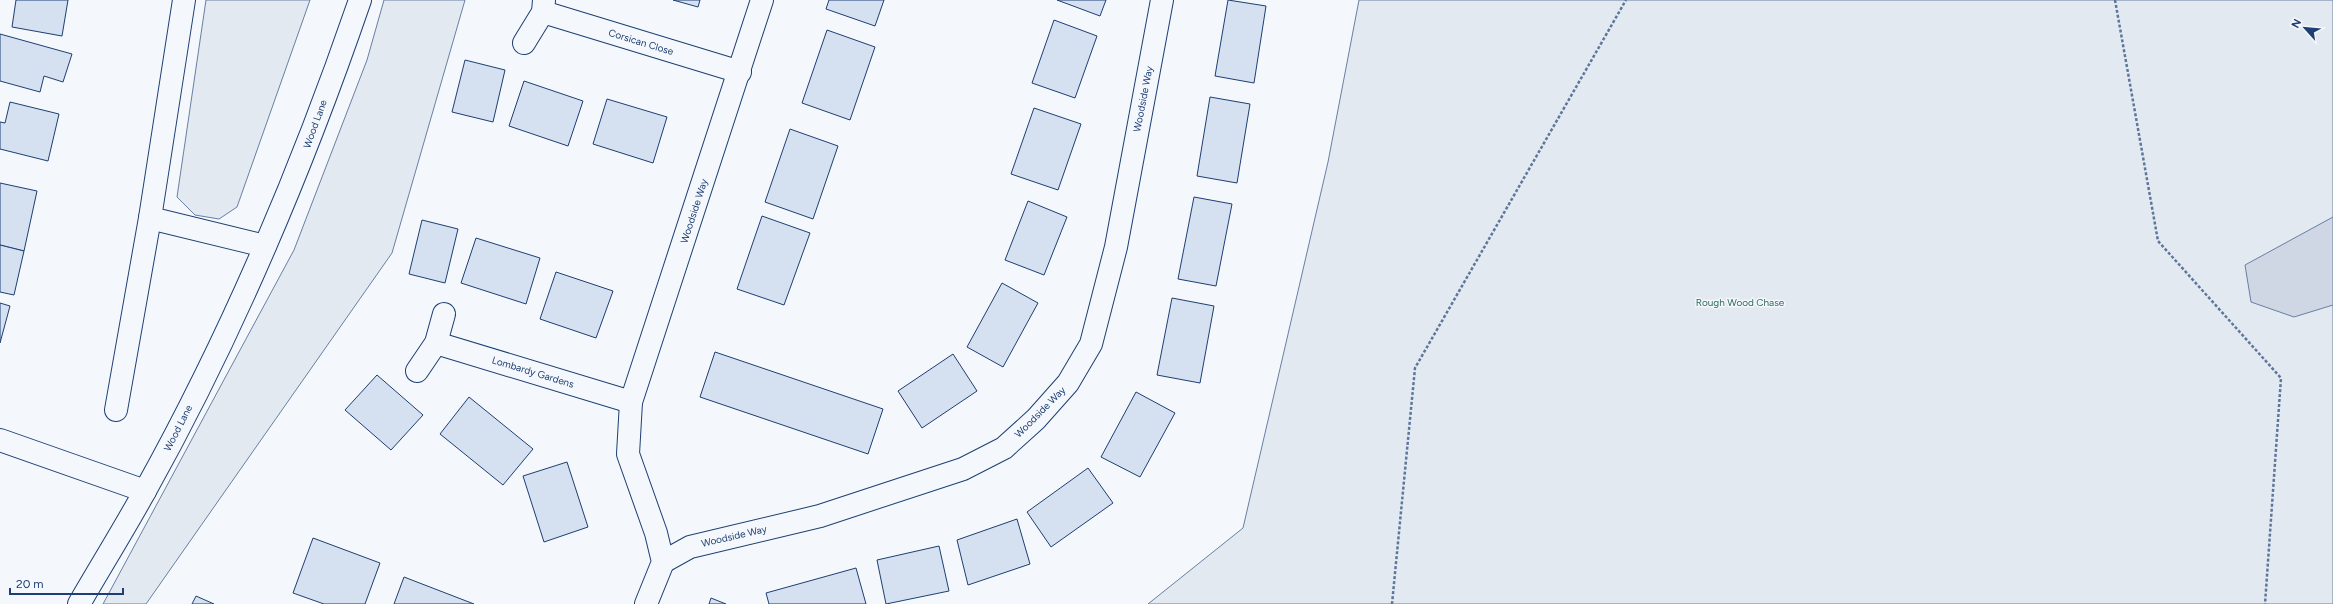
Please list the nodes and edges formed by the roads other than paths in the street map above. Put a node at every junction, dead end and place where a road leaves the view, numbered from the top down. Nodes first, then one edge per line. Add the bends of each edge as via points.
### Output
1 (184, 0) edge
2 (360, 0) edge
3 (762, 0) edge
4 (1162, 0) edge
5 (543, 6) edge
6 (524, 43) dead end
7 (740, 72) junction
8 (150, 218) junction
9 (265, 246) junction
10 (444, 314) dead end
11 (436, 343) junction
12 (417, 371) dead end
13 (631, 402) junction
14 (116, 410) dead end
15 (0, 440) edge
16 (145, 491) junction
17 (663, 562) junction
18 (79, 604) edge
19 (646, 604) edge

1 - 8 street
2 - 9 street, Wood Lane via 309,143
3 - 7 street, Woodside Way
4 - 17 street, Woodside Way via 1116,247 1091,344 1068,383 1036,419 1004,448 963,469 820,516 690,547
5 - 6 street, Corsican Close
5 - 7 street, Corsican Close
7 - 13 street, Woodside Way
8 - 9 street
8 - 14 street
9 - 16 street, Wood Lane via 203,378
10 - 11 street
11 - 12 street
11 - 13 street, Lombardy Gardens
13 - 17 street, Woodside Way via 628,454 656,533
15 - 16 street
16 - 18 street, Wood Lane
17 - 19 street

